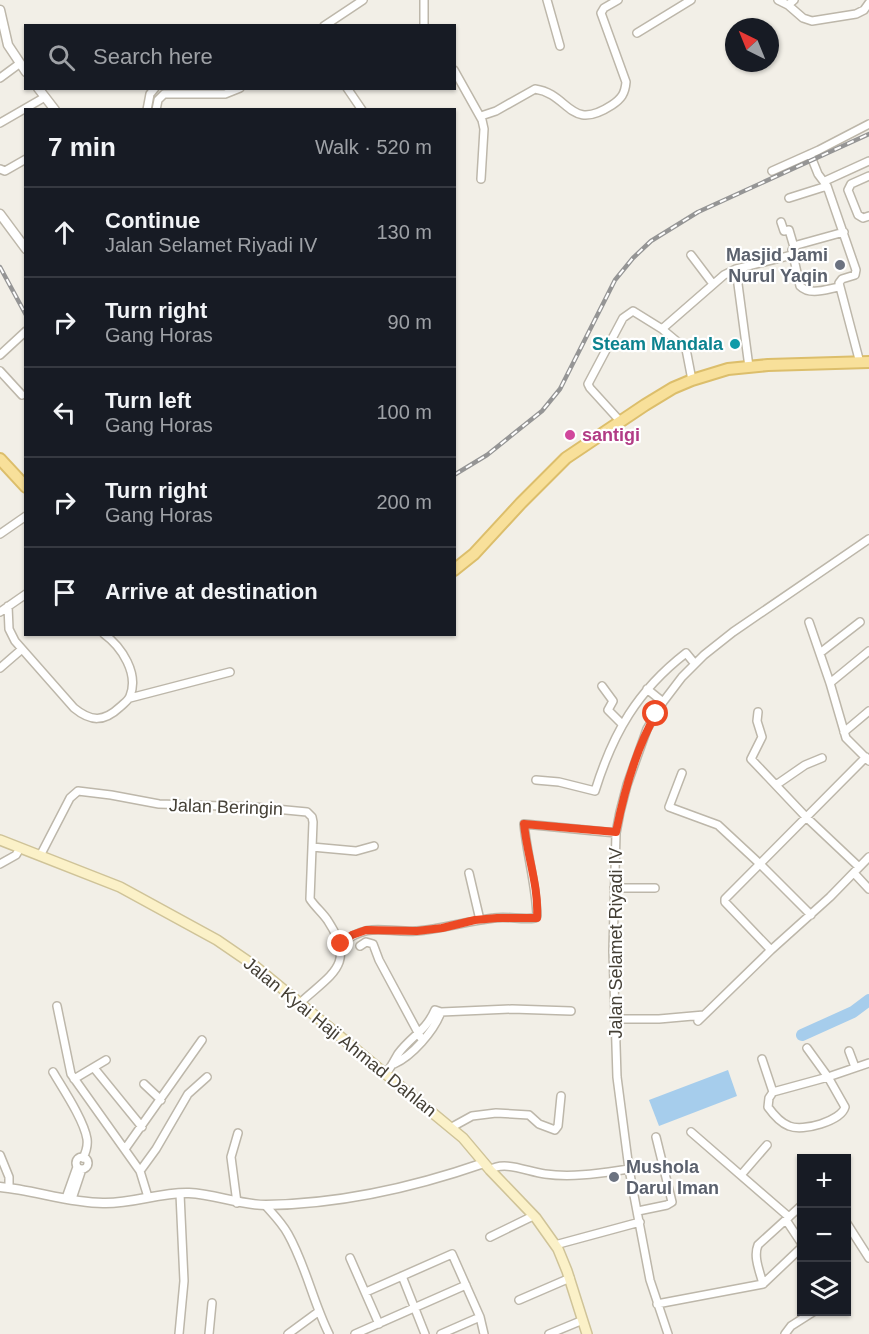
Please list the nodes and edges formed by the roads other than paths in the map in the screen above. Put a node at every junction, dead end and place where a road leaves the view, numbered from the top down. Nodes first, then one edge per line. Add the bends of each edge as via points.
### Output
1 (363, 0) edge
2 (424, 0) edge
3 (547, 0) edge
4 (618, 0) edge
5 (691, 0) edge
6 (778, 0) edge
7 (791, 3) edge
8 (869, 3) edge
9 (0, 12) edge
10 (327, 24) edge
11 (424, 24) edge
12 (637, 33) dead end
13 (560, 46) dead end
14 (19, 63) junction
15 (24, 69) edge
16 (456, 73) edge
17 (0, 78) edge
18 (40, 90) edge
19 (153, 90) edge
20 (235, 90) edge
21 (348, 90) edge
22 (164, 91) edge
23 (45, 97) junction
24 (26, 108) edge
25 (53, 108) edge
26 (147, 108) edge
27 (156, 108) edge
28 (361, 108) edge
29 (24, 109) edge
30 (481, 116) junction
31 (0, 123) edge
32 (869, 124) edge
33 (810, 154) junction
34 (24, 160) edge
35 (869, 161) edge
36 (0, 169) edge
37 (772, 171) dead end
38 (869, 176) edge
39 (481, 179) dead end
40 (826, 183) junction
41 (789, 198) dead end
42 (0, 214) edge
43 (869, 216) edge
44 (781, 222) dead end
45 (844, 232) junction
46 (24, 246) edge
47 (793, 251) junction
48 (691, 255) dead end
49 (736, 269) junction
50 (713, 284) junction
51 (839, 286) junction
52 (662, 329) junction
53 (24, 333) edge
54 (0, 355) edge
55 (865, 362) edge
56 (749, 367) junction
57 (0, 371) edge
58 (692, 380) junction
59 (22, 395) dead end
60 (620, 422) junction
61 (0, 459) edge
62 (24, 485) edge
63 (24, 517) edge
64 (0, 534) edge
65 (869, 539) edge
66 (456, 568) edge
67 (24, 595) edge
68 (8, 606) junction
69 (0, 612) edge
70 (809, 622) dead end
71 (861, 622) dead end
72 (106, 636) edge
73 (22, 649) junction
74 (869, 651) edge
75 (820, 653) junction
76 (695, 664) junction
77 (0, 668) edge
78 (230, 672) dead end
79 (830, 683) junction
80 (602, 686) dead end
81 (646, 689) junction
82 (130, 698) junction
83 (663, 702) junction
84 (869, 711) edge
85 (758, 712) dead end
86 (622, 724) junction
87 (844, 732) junction
88 (822, 758) dead end
89 (867, 759) edge
90 (682, 773) dead end
91 (536, 780) dead end
92 (776, 785) junction
93 (806, 817) junction
94 (616, 832) junction
95 (0, 840) edge
96 (374, 846) dead end
97 (312, 847) junction
98 (20, 848) junction
99 (40, 856) junction
100 (869, 857) edge
101 (0, 864) edge
102 (760, 864) junction
103 (856, 870) junction
104 (469, 873) dead end
105 (614, 888) junction
106 (655, 888) dead end
107 (869, 889) edge
108 (811, 915) junction
109 (480, 920) junction
110 (341, 944) junction
111 (360, 946) dead end
112 (771, 950) junction
113 (300, 1003) junction
114 (57, 1006) dead end
115 (571, 1011) dead end
116 (705, 1015) junction
117 (614, 1019) junction
118 (698, 1022) dead end
119 (420, 1037) junction
120 (202, 1040) dead end
121 (807, 1048) dead end
122 (849, 1051) dead end
123 (762, 1059) dead end
124 (106, 1060) dead end
125 (869, 1063) edge
126 (855, 1067) junction
127 (94, 1068) junction
128 (53, 1072) dead end
129 (386, 1074) junction
130 (207, 1077) dead end
131 (828, 1077) junction
132 (74, 1079) junction
133 (144, 1084) dead end
134 (773, 1092) junction
135 (561, 1096) dead end
136 (161, 1100) junction
137 (142, 1127) junction
138 (452, 1127) junction
139 (691, 1131) dead end
140 (238, 1133) dead end
141 (656, 1137) dead end
142 (767, 1145) dead end
143 (125, 1149) junction
144 (0, 1155) edge
145 (487, 1166) junction
146 (629, 1168) junction
147 (140, 1171) junction
148 (741, 1175) junction
149 (4, 1187) edge
150 (180, 1194) junction
151 (148, 1197) junction
152 (69, 1198) junction
153 (237, 1203) junction
154 (265, 1205) junction
155 (798, 1208) edge
156 (638, 1211) junction
157 (533, 1216) junction
158 (788, 1218) junction
159 (640, 1222) junction
160 (851, 1230) edge
161 (490, 1237) dead end
162 (797, 1237) edge
163 (555, 1245) junction
164 (797, 1250) edge
165 (350, 1258) dead end
166 (869, 1258) edge
167 (402, 1276) junction
168 (570, 1278) junction
169 (763, 1284) junction
170 (466, 1285) junction
171 (366, 1292) junction
172 (519, 1300) dead end
173 (212, 1303) dead end
174 (657, 1305) junction
175 (414, 1308) junction
176 (318, 1312) junction
177 (806, 1316) edge
178 (480, 1317) junction
179 (583, 1320) junction
180 (379, 1324) junction
181 (179, 1334) edge
182 (210, 1334) edge
183 (288, 1334) edge
184 (329, 1334) edge
185 (356, 1334) edge
186 (425, 1334) edge
187 (441, 1334) edge
188 (484, 1334) edge
189 (549, 1334) edge
190 (587, 1334) edge
191 (668, 1334) edge
192 (785, 1334) edge

1 - 10 street
2 - 11 street
3 - 13 street
4 - 30 street via 602,13 626,82 625,94 620,99 586,116 535,89
5 - 12 street
6 - 7 street
7 - 8 street via 803,18 812,21 856,14
9 - 14 street via 8,45
14 - 15 street
14 - 17 street
16 - 30 street
18 - 23 street
19 - 26 street
20 - 22 street via 225,94
21 - 28 street
22 - 27 street
23 - 24 street
23 - 25 street
29 - 31 street
30 - 39 street
32 - 33 street
33 - 37 street
33 - 40 street
34 - 36 street via 5,171
35 - 40 street
38 - 43 street via 850,184 848,190 858,215
40 - 41 street
40 - 45 street
42 - 46 street
44 - 47 street via 784,231 789,230
45 - 47 street
45 - 51 street via 856,273 842,279
47 - 49 street
47 - 51 street via 800,286 805,291
48 - 50 street
49 - 50 street
49 - 56 street
50 - 52 street
51 - 55 street
52 - 58 street via 686,349
52 - 60 street via 633,311 628,313 588,384
53 - 54 street
55 - 56 main road
56 - 58 main road
57 - 59 street
58 - 60 main road
60 - 66 main road via 566,458
61 - 62 main road
63 - 64 street
65 - 76 street, Jalan Selamet Riyadi IV via 733,632
67 - 68 street
68 - 69 street
68 - 73 street via 9,629
70 - 75 street
71 - 75 street
72 - 82 street via 126,658 132,685
73 - 77 street
73 - 82 street via 84,716 110,715
74 - 79 street
75 - 79 street
76 - 81 street via 686,653
76 - 83 street, Jalan Selamet Riyadi IV
78 - 82 street
79 - 87 street
80 - 86 street via 613,701 608,710
81 - 83 street
81 - 86 street
83 - 94 street, Jalan Selamet Riyadi IV via 638,752
84 - 87 street
85 - 92 street via 762,737 751,759
86 - 91 street via 595,791
87 - 89 street
88 - 92 street
89 - 93 street
90 - 102 street via 669,807 718,825
92 - 93 street
93 - 102 street
93 - 103 street
94 - 105 street, Jalan Selamet Riyadi IV
94 - 109 street via 524,824 537,894 537,918
95 - 98 main road, Jalan Kyai Haji Ahmad Dahlan
96 - 97 street via 356,850
97 - 99 street, Jalan Beringin via 312,817 307,812 159,804 78,791 70,798
97 - 110 street, Jalan Beringin via 310,899
98 - 99 main road, Jalan Kyai Haji Ahmad Dahlan
98 - 101 street
99 - 113 main road, Jalan Kyai Haji Ahmad Dahlan via 120,887 207,934 242,956
100 - 103 street
102 - 108 street
102 - 112 street via 724,901
103 - 107 street
103 - 108 street
104 - 109 street
105 - 106 street
105 - 117 street, Jalan Selamet Riyadi IV
108 - 112 street
109 - 110 street via 417,931 366,930
110 - 113 street via 340,964
111 - 119 street via 366,942 373,944
112 - 116 street
113 - 129 main road, Jalan Kyai Haji Ahmad Dahlan
114 - 132 street
115 - 119 street via 435,1010
116 - 117 street
116 - 118 street
117 - 146 street, Jalan Selamet Riyadi IV
119 - 129 street via 398,1054
120 - 136 street
121 - 131 street
122 - 126 street
123 - 134 street
124 - 127 street
125 - 126 street
126 - 131 street
127 - 132 street
127 - 137 street
128 - 152 street via 87,1138 83,1158 77,1160 79,1168
129 - 138 main road, Jalan Kyai Haji Ahmad Dahlan
130 - 147 street via 188,1094
131 - 134 street
131 - 134 street via 845,1110 823,1123 788,1126 768,1107
132 - 143 street
133 - 136 street
135 - 138 street via 555,1130 528,1115 496,1113 472,1116
136 - 137 street
137 - 143 street
138 - 145 main road, Jalan Kyai Haji Ahmad Dahlan
139 - 148 street
140 - 153 street via 231,1157
141 - 156 street via 672,1202
142 - 148 street
143 - 147 street
144 - 149 street via 9,1177
145 - 146 street via 567,1176
145 - 154 street via 382,1193
145 - 157 main road, Jalan Kyai Haji Ahmad Dahlan
146 - 156 street, Jalan Selamet Riyadi IV
147 - 151 street
148 - 158 street
149 - 152 street
150 - 151 street
150 - 153 street
150 - 181 street via 184,1286
151 - 152 street via 102,1203
153 - 154 street
154 - 176 street via 288,1234
155 - 158 street
156 - 159 street, Jalan Selamet Riyadi IV
157 - 161 street
157 - 163 main road, Jalan Kyai Haji Ahmad Dahlan
158 - 162 street
158 - 169 street via 756,1249
159 - 163 street
159 - 174 street, Jalan Selamet Riyadi IV
160 - 166 street
163 - 168 main road, Jalan Kyai Haji Ahmad Dahlan
164 - 169 street
165 - 171 street
167 - 170 street via 451,1254
167 - 171 street
167 - 175 street
168 - 172 street
168 - 179 main road, Jalan Kyai Haji Ahmad Dahlan
169 - 174 street
170 - 175 street
170 - 178 street
171 - 180 street
173 - 182 street
174 - 191 street, Jalan Selamet Riyadi IV
175 - 180 street
175 - 186 street
176 - 183 street
176 - 184 street
177 - 192 street
178 - 187 street
178 - 188 street
179 - 189 street
179 - 190 main road, Jalan Kyai Haji Ahmad Dahlan
180 - 185 street

